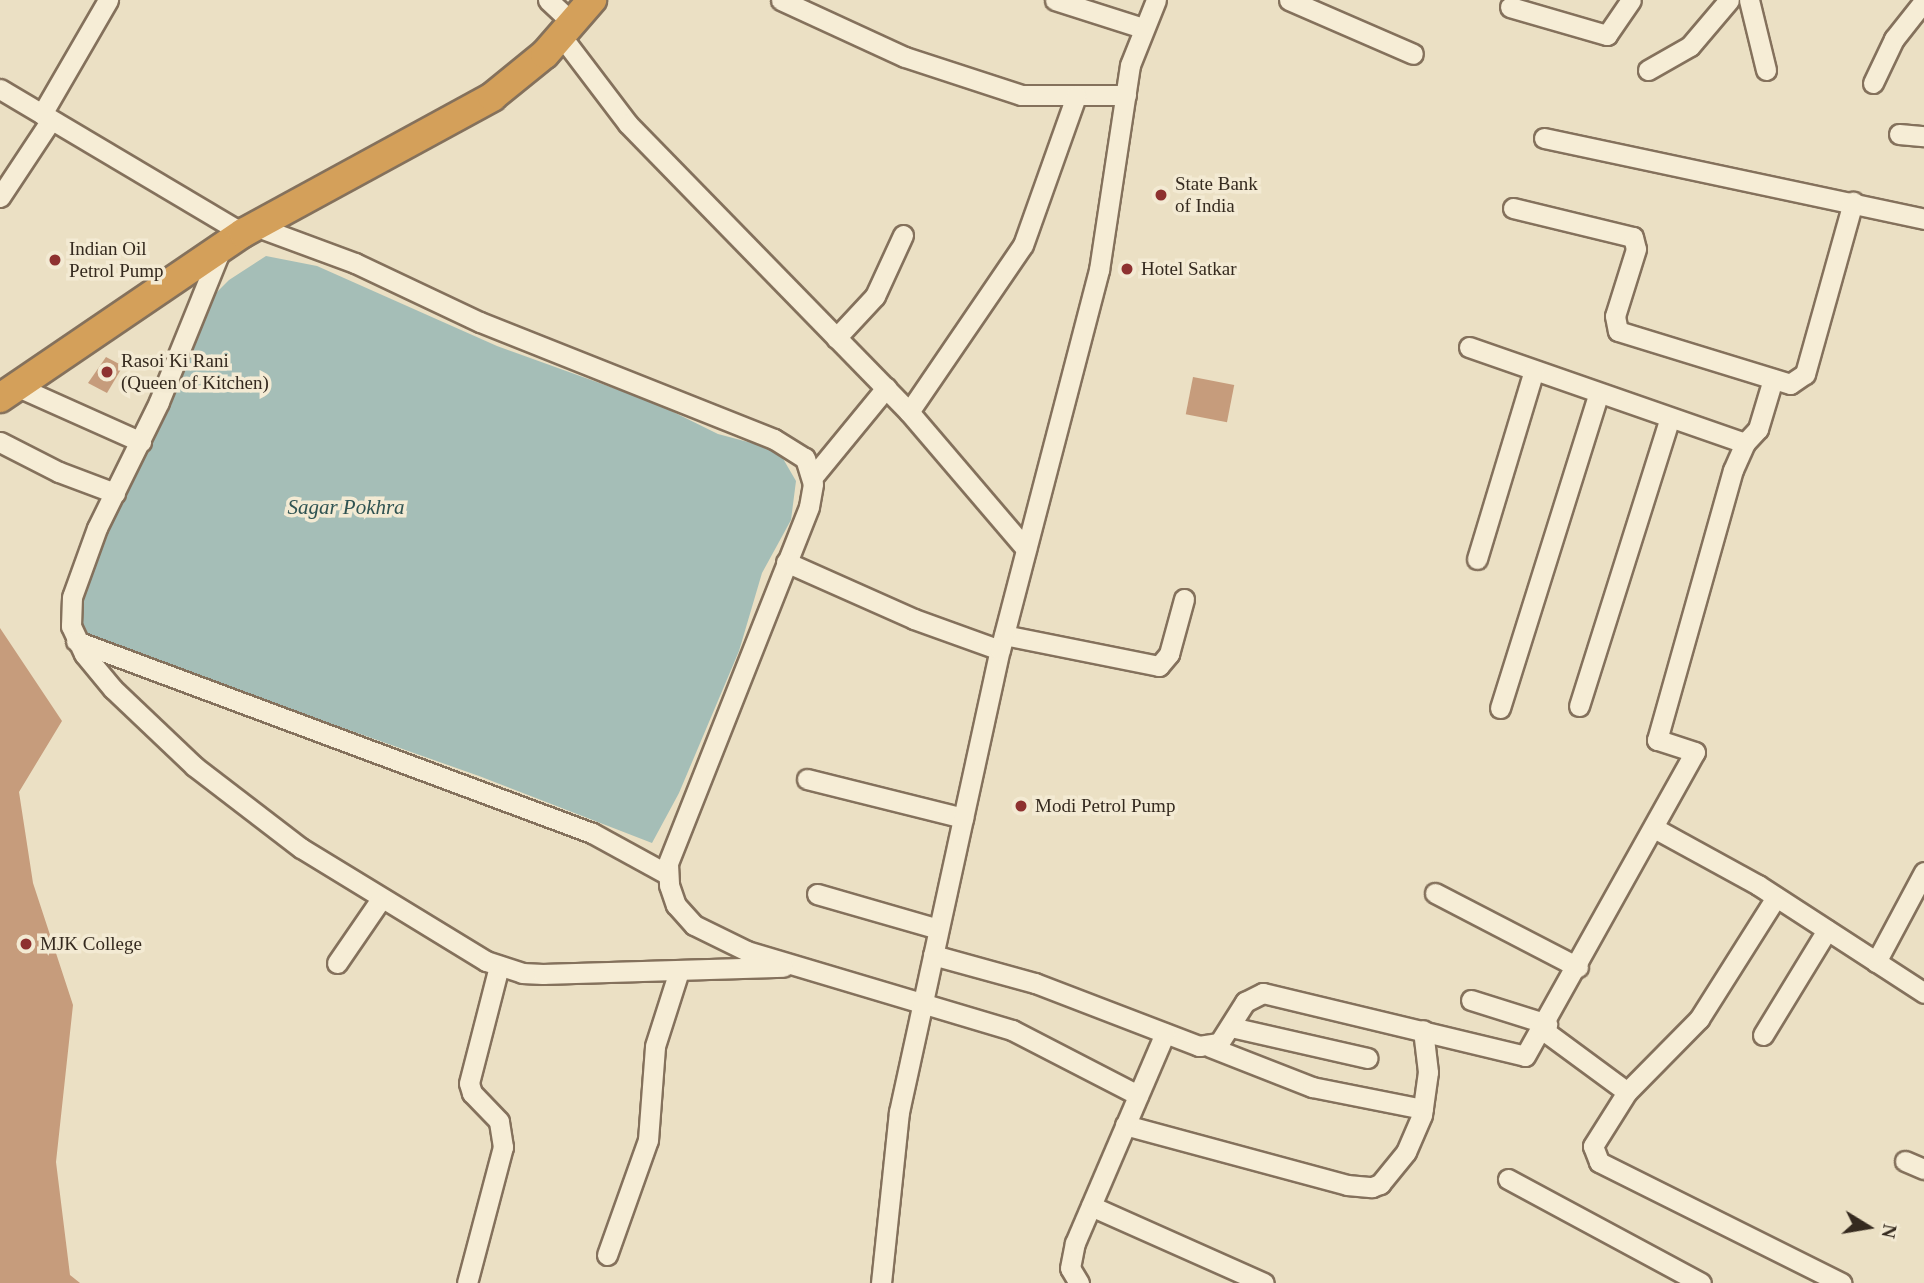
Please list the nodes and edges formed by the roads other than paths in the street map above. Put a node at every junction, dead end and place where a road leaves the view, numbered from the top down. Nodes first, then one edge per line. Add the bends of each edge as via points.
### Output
1 (108, 0) edge
2 (548, 0) edge
3 (592, 0) edge
4 (781, 0) edge
5 (1055, 0) edge
6 (1156, 0) edge
7 (1289, 0) edge
8 (1631, 0) edge
9 (1729, 0) edge
10 (1749, 0) edge
11 (1924, 1) edge
12 (1510, 7) dead end
13 (1143, 28) junction
14 (567, 30) junction
15 (1413, 54) dead end
16 (1648, 70) dead end
17 (1766, 70) dead end
18 (1873, 83) dead end
19 (1, 91) edge
20 (1126, 95) junction
21 (1076, 96) junction
22 (47, 117) junction
23 (1899, 134) dead end
24 (1924, 136) edge
25 (1544, 138) dead end
26 (0, 197) edge
27 (1853, 202) junction
28 (1513, 208) dead end
29 (1924, 219) edge
30 (903, 235) dead end
31 (240, 236) junction
32 (836, 338) junction
33 (1469, 347) dead end
34 (1534, 370) junction
35 (1773, 379) junction
36 (886, 388) junction
37 (6, 391) edge
38 (1599, 393) junction
39 (909, 412) junction
40 (1670, 418) junction
41 (0, 442) edge
42 (141, 442) junction
43 (1745, 443) junction
44 (812, 478) junction
45 (115, 493) junction
46 (1026, 549) junction
47 (1477, 559) dead end
48 (786, 562) junction
49 (1184, 599) dead end
50 (76, 641) junction
51 (1002, 642) junction
52 (1579, 706) dead end
53 (1500, 708) dead end
54 (807, 779) dead end
55 (963, 818) junction
56 (1654, 828) junction
57 (1924, 872) edge
58 (667, 874) junction
59 (1435, 893) dead end
60 (817, 894) dead end
61 (1776, 897) junction
62 (381, 899) junction
63 (939, 929) junction
64 (1826, 930) junction
65 (933, 956) junction
66 (1876, 962) junction
67 (337, 963) dead end
68 (499, 966) junction
69 (791, 967) junction
70 (1578, 967) junction
71 (679, 971) junction
72 (1924, 993) edge
73 (1471, 1000) dead end
74 (922, 1003) junction
75 (1231, 1027) junction
76 (1545, 1027) junction
77 (1165, 1032) junction
78 (1431, 1032) junction
79 (1763, 1035) dead end
80 (1210, 1047) junction
81 (1368, 1058) dead end
82 (1627, 1092) junction
83 (1138, 1095) junction
84 (1423, 1110) junction
85 (1125, 1125) junction
86 (1905, 1161) dead end
87 (1924, 1169) edge
88 (1508, 1179) dead end
89 (1091, 1206) junction
90 (607, 1255) dead end
91 (467, 1283) edge
92 (881, 1283) edge
93 (1079, 1283) edge
94 (1264, 1283) edge
95 (1700, 1283) edge
96 (1842, 1283) edge

1 - 22 street
2 - 14 street
3 - 14 highway
4 - 21 street via 905,57 966,78 1021,95
5 - 13 street
6 - 13 street
7 - 15 street
8 - 12 street via 1606,35
9 - 16 street via 1690,46
10 - 17 street
11 - 18 street via 1894,39
13 - 20 street
14 - 31 highway via 492,97
14 - 32 street via 628,124
19 - 22 street
20 - 21 street
20 - 46 street via 1099,270
21 - 39 street via 1023,245
22 - 26 street
22 - 31 street
23 - 24 street
25 - 27 street
27 - 29 street
27 - 35 street via 1805,374 1790,384
28 - 35 street via 1633,237 1636,250 1615,316 1618,331
30 - 32 street via 875,296
31 - 37 highway
31 - 42 street
31 - 44 street via 355,263 480,322 774,439 805,458
32 - 36 street
33 - 34 street
34 - 38 street
34 - 47 street
35 - 43 street via 1758,429
36 - 39 street
36 - 44 street
37 - 42 street
38 - 40 street
38 - 53 street
39 - 46 street
40 - 43 street
40 - 52 street
41 - 45 street via 59,472
42 - 45 street
43 - 56 street via 1733,470 1657,740 1695,752
44 - 48 street via 809,507
45 - 50 street via 72,597
46 - 51 street
48 - 51 street via 914,619
48 - 58 street via 680,828
49 - 51 street via 1169,654 1159,666
50 - 58 street via 592,834
50 - 62 street via 113,689 194,766 300,848
51 - 55 street
54 - 55 street
55 - 63 street
56 - 61 street
56 - 70 street
57 - 66 street
58 - 69 street via 676,905 694,925
59 - 70 street
60 - 63 street
61 - 64 street
61 - 82 street via 1699,1018
62 - 67 street
62 - 68 street
63 - 65 street
64 - 66 street
64 - 79 street
65 - 74 street
65 - 77 street via 1035,983
66 - 72 street
68 - 71 street via 543,974
68 - 91 street via 469,1083 471,1093 499,1121 503,1147
69 - 71 street
69 - 74 street
70 - 76 street
71 - 90 street via 655,1046 648,1140
73 - 76 street
74 - 83 street via 1033,1039 1076,1067
74 - 92 street via 899,1112
75 - 78 street via 1245,1002 1263,993
75 - 80 street
75 - 81 street
76 - 78 street via 1525,1056
76 - 82 street
77 - 80 street
77 - 83 street
78 - 84 street
80 - 84 street via 1312,1087
82 - 96 street via 1593,1146 1599,1162
83 - 85 street
84 - 85 street via 1406,1152 1380,1184 1372,1186 1347,1185
85 - 89 street
86 - 87 street
88 - 95 street
89 - 93 street via 1072,1255 1073,1279
89 - 94 street

